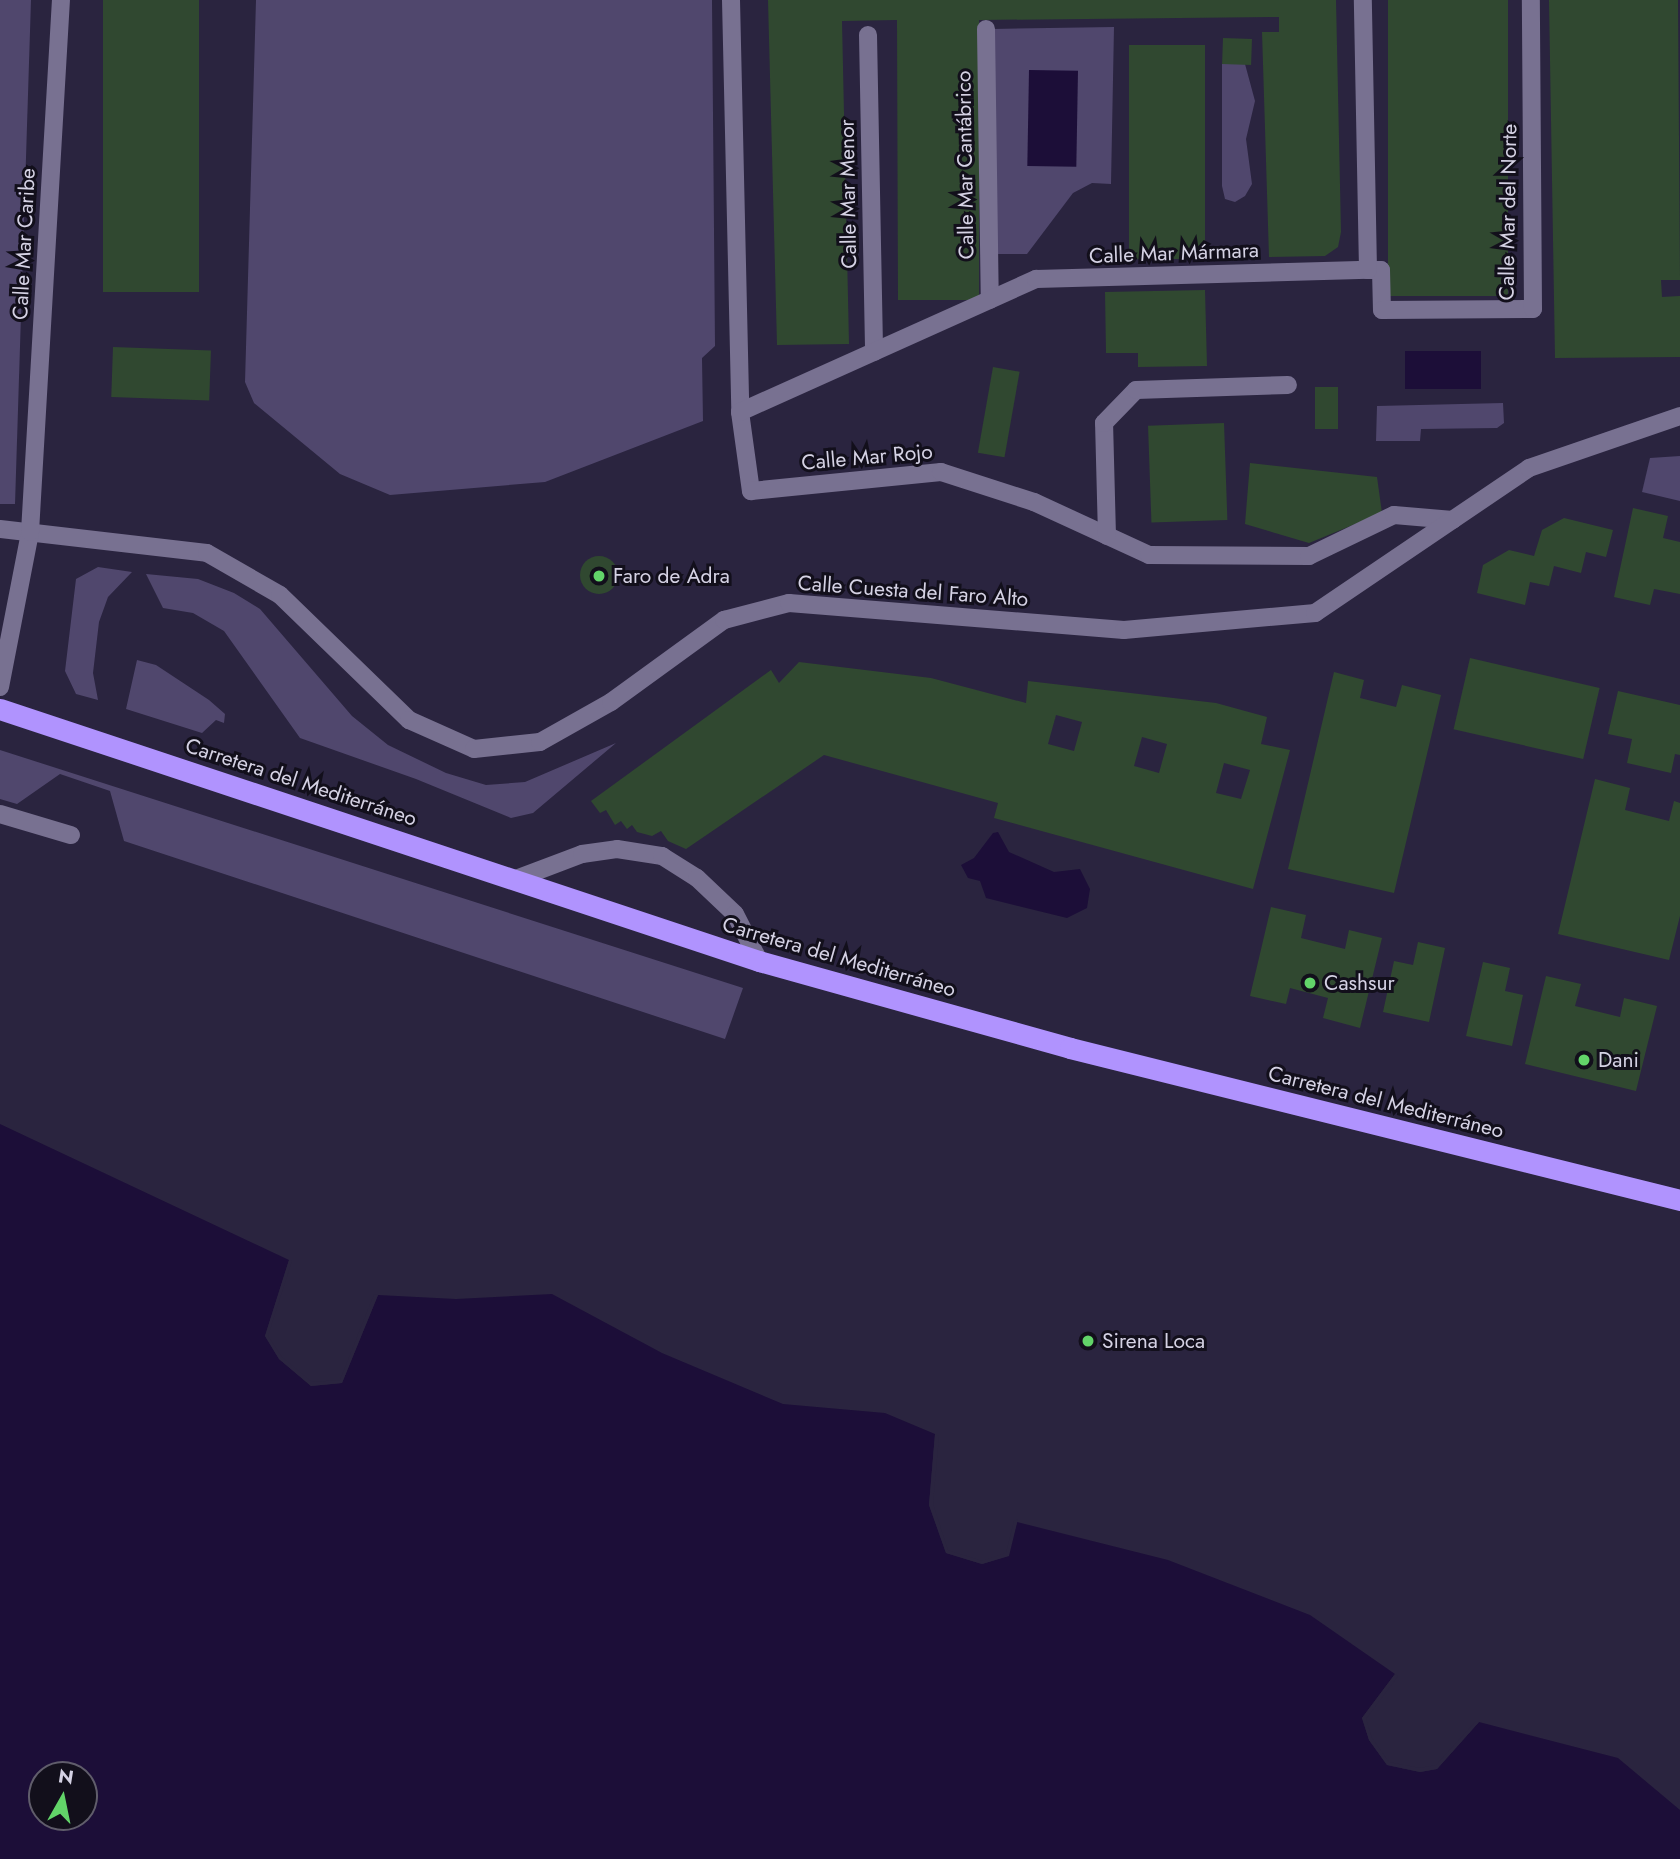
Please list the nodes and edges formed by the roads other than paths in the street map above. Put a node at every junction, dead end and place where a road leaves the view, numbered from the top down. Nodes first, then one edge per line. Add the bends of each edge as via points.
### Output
1 (61, 0) edge
2 (731, 0) edge
3 (1363, 0) edge
4 (1531, 0) edge
5 (986, 29) dead end
6 (868, 35) dead end
7 (1368, 270) junction
8 (990, 300) junction
9 (874, 352) junction
10 (1289, 385) dead end
11 (740, 412) junction
12 (1680, 416) edge
13 (1454, 520) junction
14 (0, 529) edge
15 (30, 532) junction
16 (1107, 536) junction
17 (0, 687) edge
18 (0, 709) edge
19 (0, 814) edge
20 (71, 835) dead end
21 (516, 879) junction
22 (759, 961) junction
23 (1680, 1200) edge

1 - 15 street, Calle Mar Caribe
2 - 11 street, Calle Mar Rojo
3 - 7 street
4 - 7 street, Calle Mar del Norte via 1534,309 1381,310 1381,270
5 - 8 street, Calle Mar Cantábrico
6 - 9 street, Calle Mar Menor
7 - 8 street, Calle Mar Mármara via 1036,279
8 - 9 street, Calle Mar Mármara
9 - 11 street, Calle Mar Mármara
10 - 16 street via 1136,390 1104,423
11 - 16 street, Calle Mar Rojo via 751,491 941,472 1034,502
12 - 13 street, Calle Cuesta del Faro Alto via 1529,468
13 - 15 street, Calle Cuesta del Faro Alto via 1315,613 1124,630 789,603 724,620 611,702 540,742 474,749 410,720 281,595 206,553
13 - 16 street, Calle Mar Rojo via 1394,515 1309,556 1149,555
14 - 15 street, Calle Cuesta del Faro Alto
15 - 17 street, Calle Mar Caribe
18 - 21 highway, Carretera del Mediterráneo
19 - 20 street
21 - 22 highway, Carretera del Mediterráneo
21 - 22 street via 605,850 662,856 697,878 735,914
22 - 23 highway, Carretera del Mediterráneo via 1070,1048

